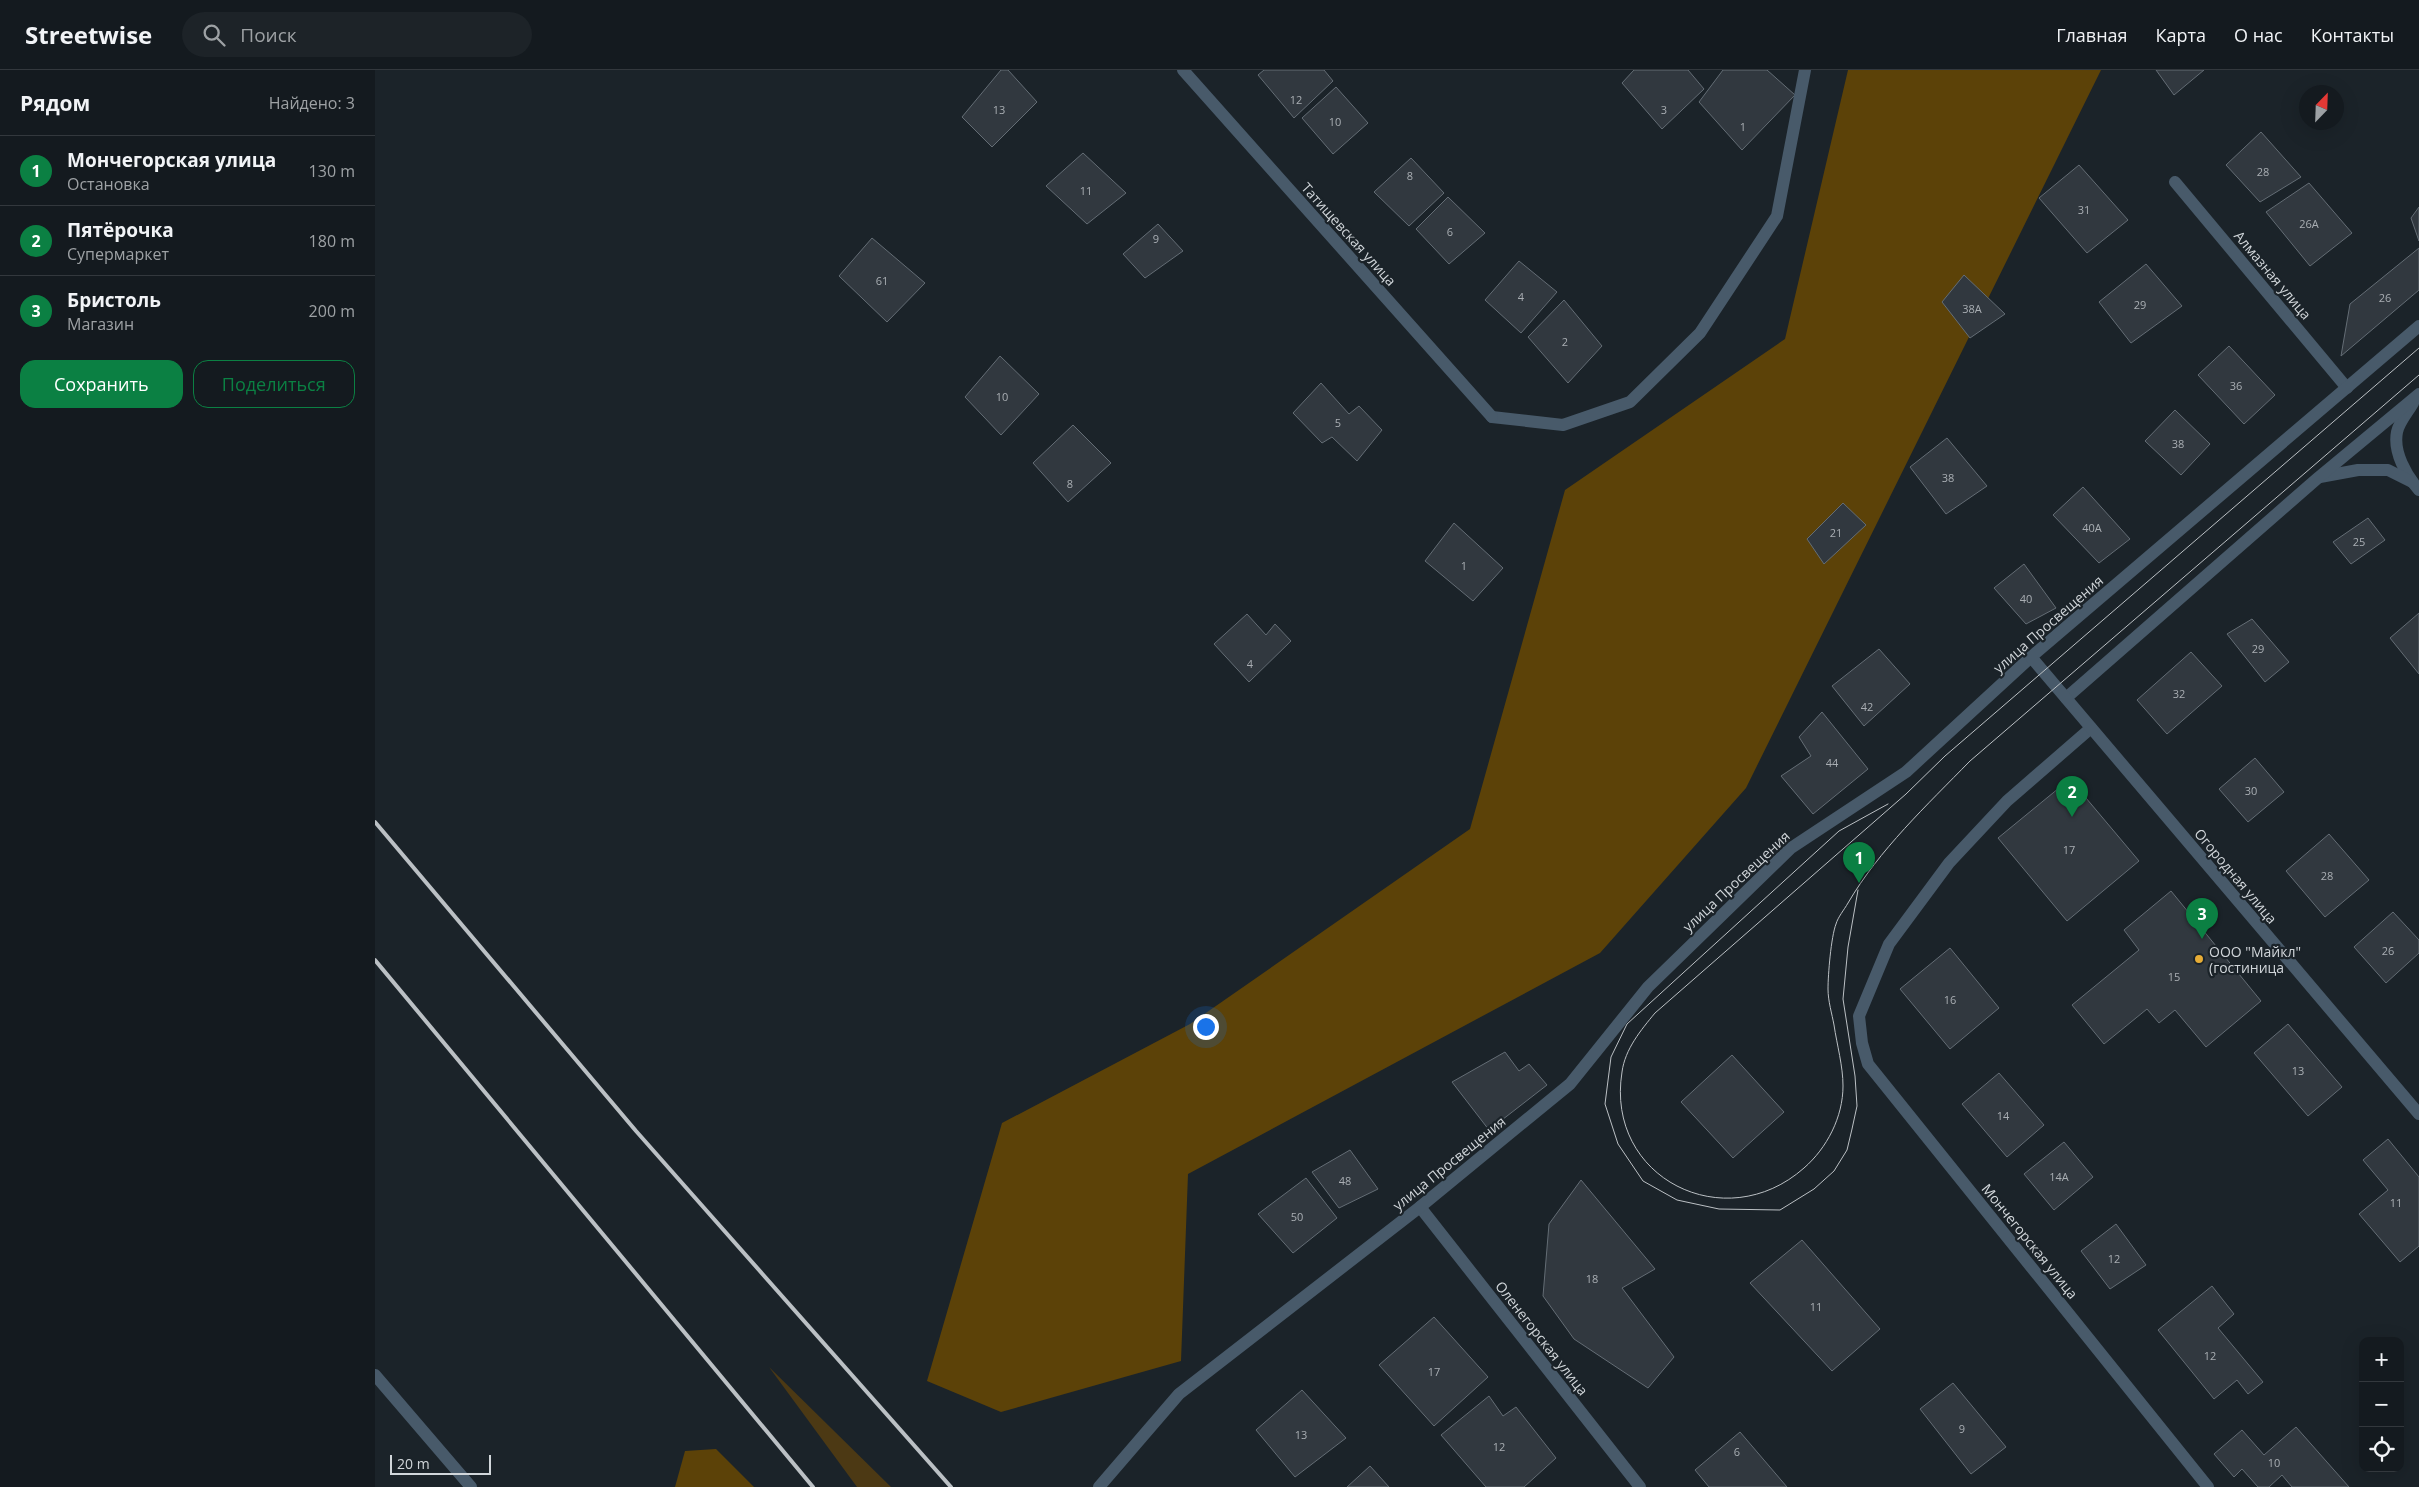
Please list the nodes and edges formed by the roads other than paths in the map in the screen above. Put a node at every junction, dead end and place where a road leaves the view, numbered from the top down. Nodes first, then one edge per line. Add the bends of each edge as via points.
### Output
1 (1183, 70) edge
2 (1805, 70) edge
3 (2175, 182) dead end
4 (2419, 326) edge
5 (2347, 388) junction
6 (2418, 394) edge
7 (2319, 477) junction
8 (2415, 486) edge
9 (2031, 657) junction
10 (2066, 698) junction
11 (2091, 728) junction
12 (2419, 1114) edge
13 (1420, 1207) junction
14 (375, 1375) edge
15 (471, 1487) edge
16 (1099, 1487) edge
17 (1640, 1487) edge
18 (2208, 1487) edge

1 - 2 street, Татищевская улица via 1492,417 1563,425 1630,402 1700,333 1777,216
3 - 5 street, Алмазная улица
4 - 5 street, улица Просвещения
5 - 9 street, улица Просвещения
6 - 7 street
6 - 8 street via 2397,430 2396,450
7 - 8 street via 2358,470 2388,470
7 - 10 street
9 - 10 street, Огородная улица
9 - 13 street, улица Просвещения via 1906,772 1791,848 1648,987 1570,1084
10 - 11 street, Огородная улица
11 - 12 street, Огородная улица
11 - 18 street, Мончегорская улица via 2007,801 1949,863 1894,937 1859,1016 1862,1043 1868,1064
13 - 16 street, улица Просвещения via 1179,1394
13 - 17 street, Оленегорская улица
14 - 15 street

